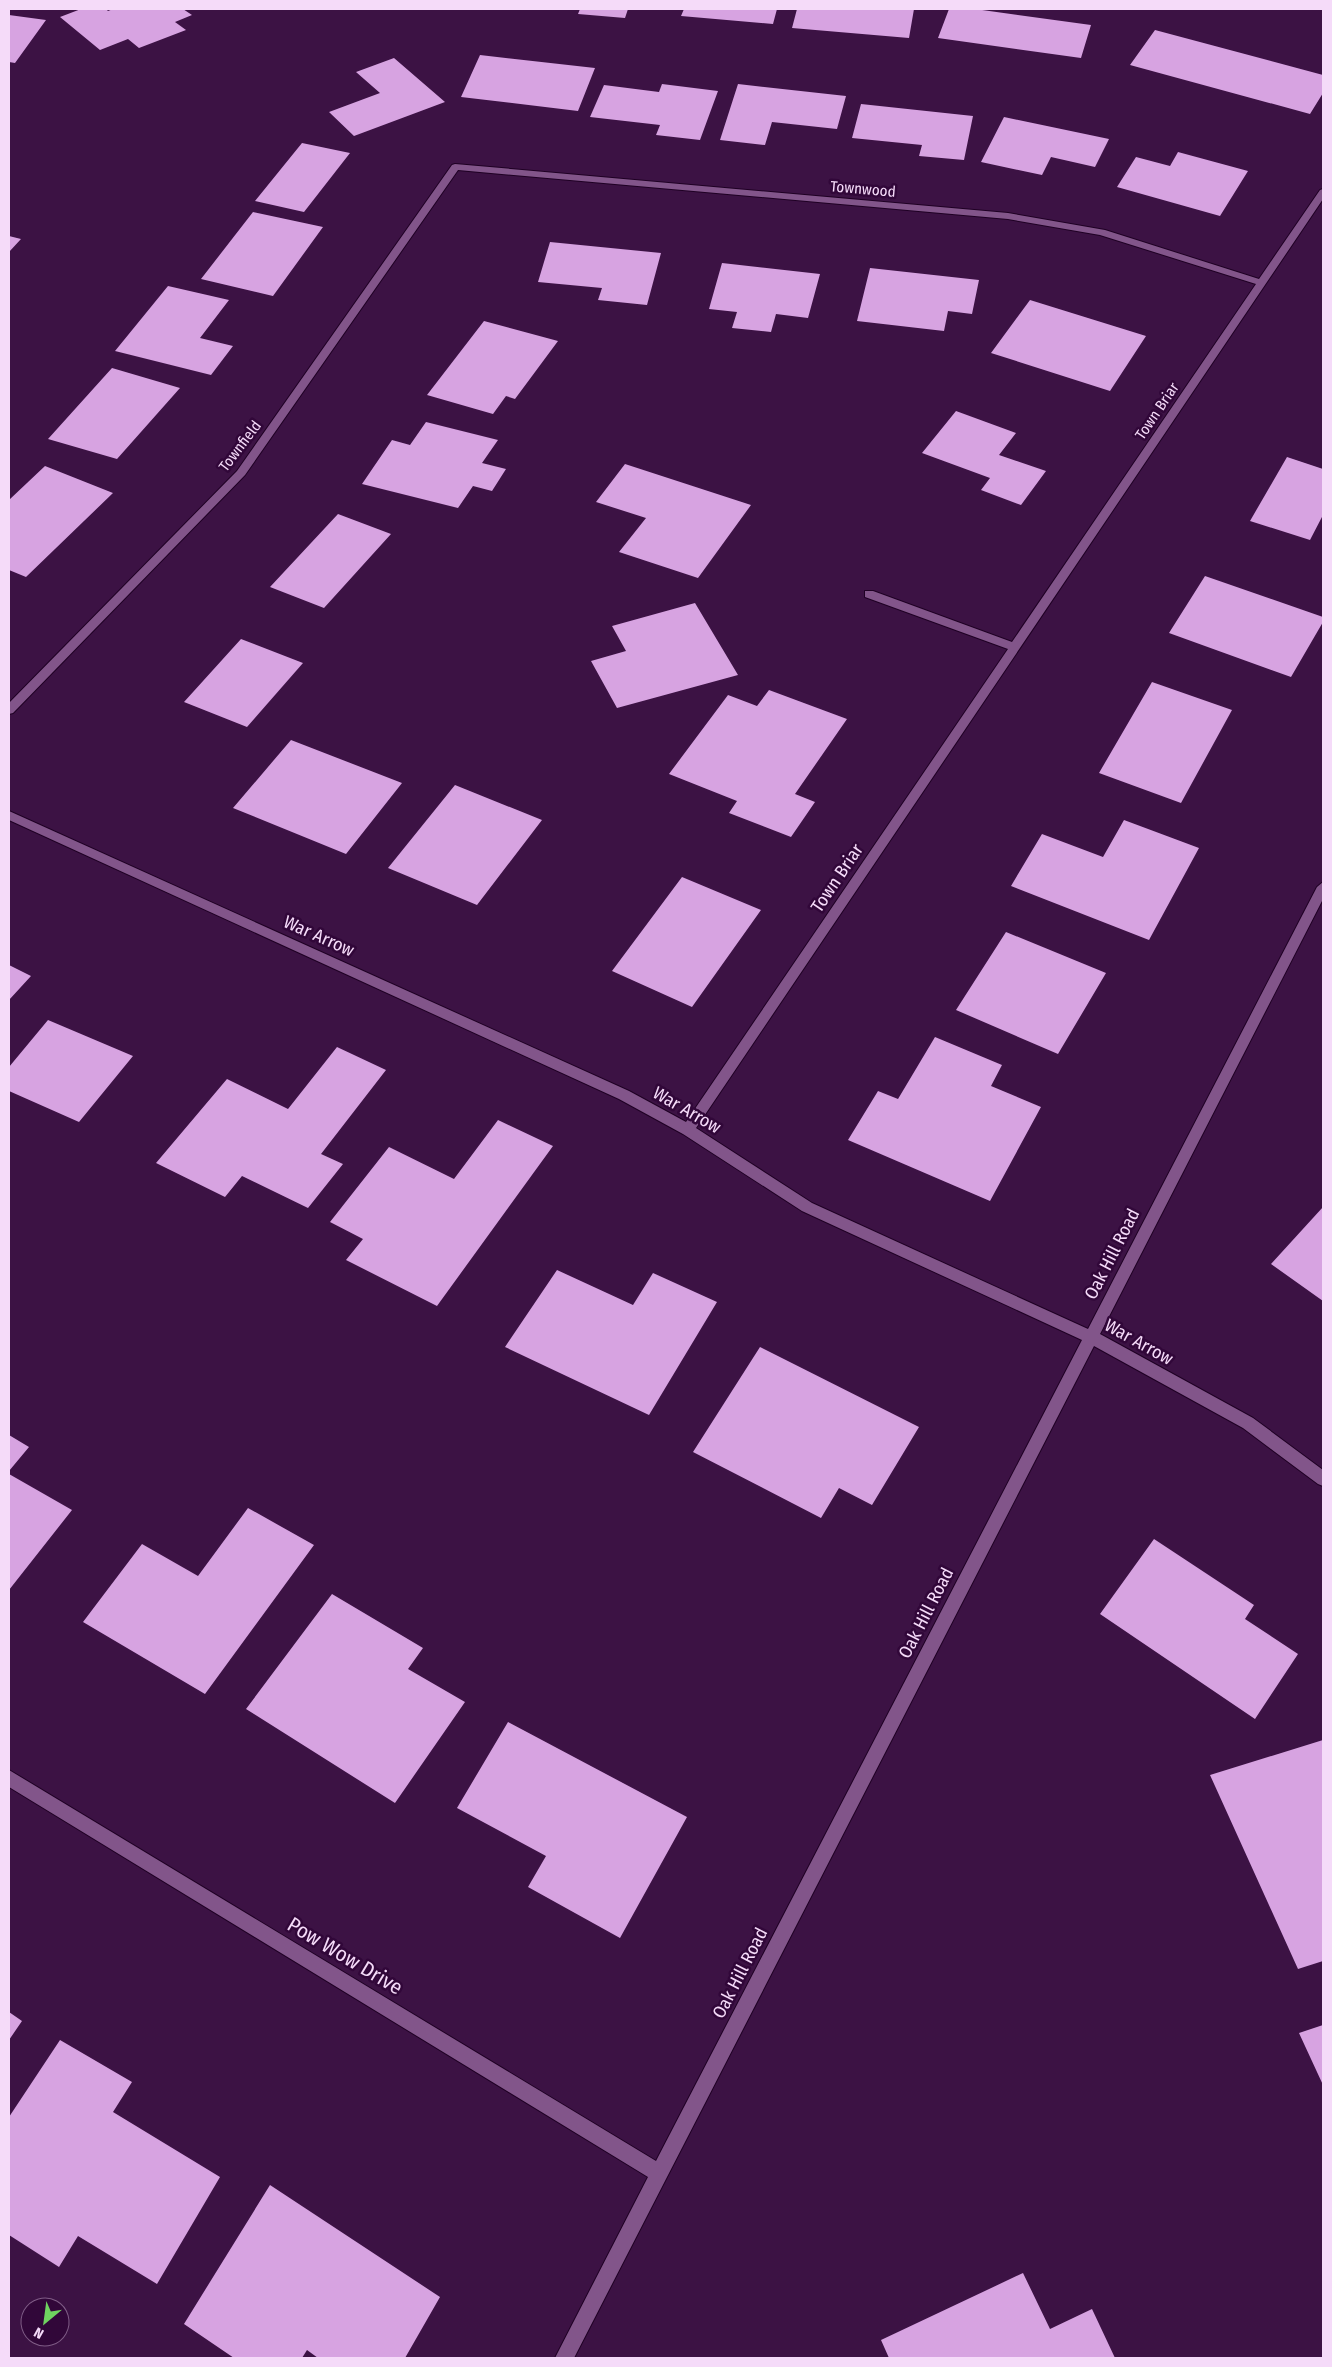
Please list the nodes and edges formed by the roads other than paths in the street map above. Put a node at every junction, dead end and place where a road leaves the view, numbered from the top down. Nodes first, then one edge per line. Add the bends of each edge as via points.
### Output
1 (455, 167) joint
2 (1323, 192) edge
3 (1262, 282) junction
4 (869, 594) dead end
5 (1015, 646) junction
6 (9, 710) edge
7 (9, 816) edge
8 (1323, 887) edge
9 (688, 1130) junction
10 (1092, 1337) junction
11 (1323, 1479) edge
12 (9, 1778) edge
13 (659, 2173) junction
14 (564, 2358) edge

1 - 3 street, Townwood via 1008,216 1102,232
1 - 6 street, Townfield via 241,473
2 - 3 street, Town Briar
3 - 5 street, Town Briar
4 - 5 street
5 - 9 street, Town Briar
7 - 9 street, War Arrow via 624,1095
8 - 10 street, Oak Hill Road
9 - 10 street, War Arrow via 808,1207
10 - 11 street, War Arrow via 1248,1423
10 - 13 street, Oak Hill Road
12 - 13 street, Pow Wow Drive
13 - 14 street, Oak Hill Road

